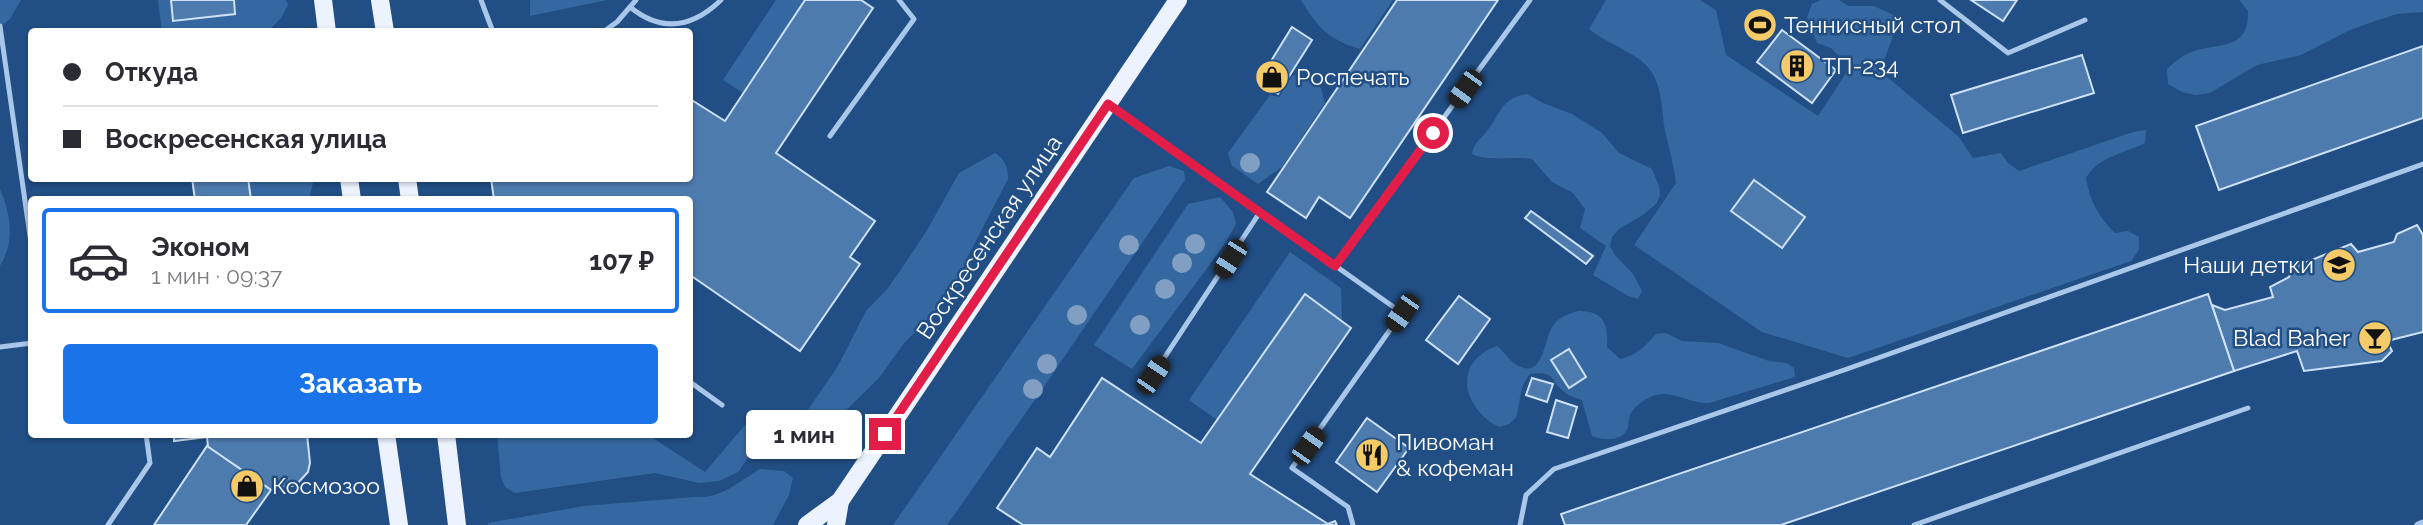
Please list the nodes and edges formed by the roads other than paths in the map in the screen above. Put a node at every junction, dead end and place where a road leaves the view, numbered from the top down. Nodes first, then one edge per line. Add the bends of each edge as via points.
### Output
1 (323, 0) edge
2 (380, 0) edge
3 (481, 0) edge
4 (636, 0) edge
5 (721, 0) edge
6 (899, 0) edge
7 (1178, 0) edge
8 (1530, 0) edge
9 (1940, 0) edge
10 (630, 7) junction
11 (2085, 20) dead end
12 (0, 26) edge
13 (326, 28) edge
14 (384, 28) edge
15 (492, 28) edge
16 (609, 28) edge
17 (1108, 104) junction
18 (830, 136) dead end
19 (2423, 164) edge
20 (1260, 212) junction
21 (28, 222) edge
22 (1335, 266) junction
23 (28, 344) edge
24 (0, 347) edge
25 (1153, 375) dead end
26 (693, 384) edge
27 (722, 405) dead end
28 (2248, 408) dead end
29 (147, 438) edge
30 (387, 438) edge
31 (446, 438) edge
32 (840, 501) junction
33 (2423, 523) edge
34 (108, 525) edge
35 (399, 525) edge
36 (457, 525) edge
37 (807, 525) edge
38 (836, 525) edge
39 (1353, 525) edge
40 (1520, 525) edge
41 (1914, 525) edge
42 (2418, 525) edge

1 - 13 main road
2 - 14 main road
3 - 15 lane
4 - 10 lane
5 - 10 lane via 686,23 654,22
6 - 18 lane via 914,19
7 - 17 main road, Воскресенская улица
8 - 22 lane
9 - 11 lane via 2008,53
10 - 16 lane
12 - 21 lane
17 - 20 lane
17 - 32 main road, Воскресенская улица
19 - 40 lane via 1553,470 1526,495
20 - 22 lane
20 - 25 lane
22 - 39 lane via 1402,313 1293,468 1348,507
23 - 24 lane
26 - 27 lane
28 - 41 lane
29 - 34 lane via 150,463
30 - 35 main road
31 - 36 main road
32 - 37 main road, Воскресенская улица
32 - 38 main road, Воскресенская улица
33 - 42 street

